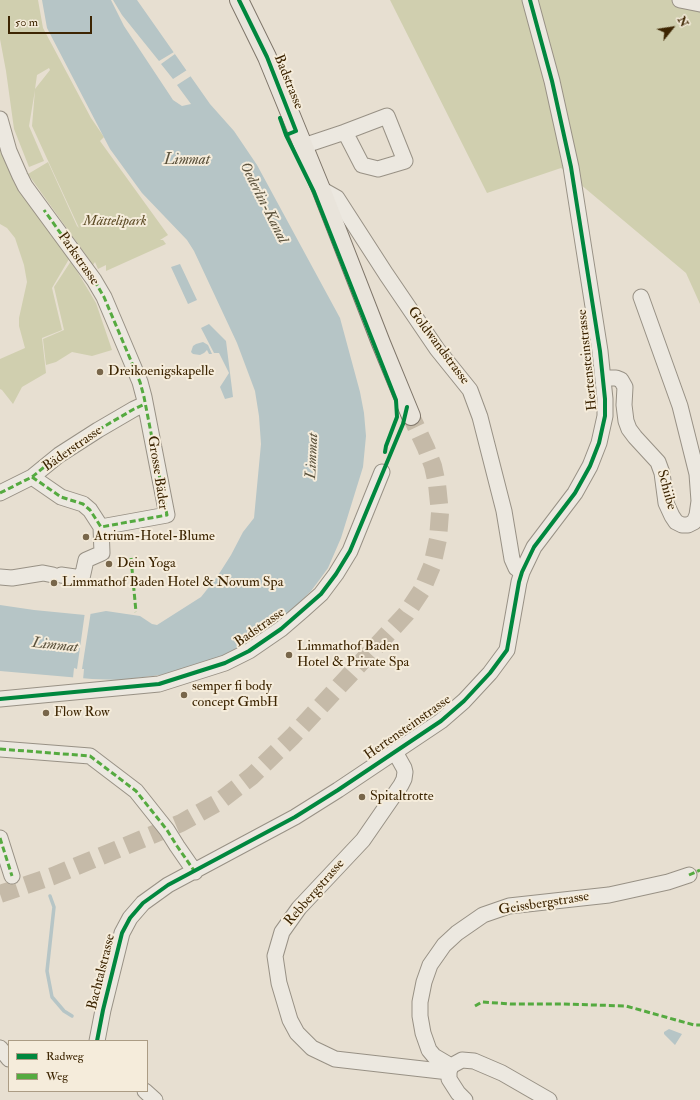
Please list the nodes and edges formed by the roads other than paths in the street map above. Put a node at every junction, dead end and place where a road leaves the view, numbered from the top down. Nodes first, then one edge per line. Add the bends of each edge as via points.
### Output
1 (239, 0) edge
2 (530, 0) edge
3 (680, 0) edge
4 (700, 4) edge
5 (0, 119) edge
6 (345, 132) dead end
7 (303, 146) junction
8 (321, 190) junction
9 (641, 297) dead end
10 (603, 378) junction
11 (145, 404) junction
12 (409, 411) tunnel mouth
13 (382, 472) dead end
14 (32, 477) junction
15 (0, 493) edge
16 (100, 527) junction
17 (522, 572) junction
18 (0, 577) edge
19 (0, 699) edge
20 (0, 749) edge
21 (395, 752) junction
22 (0, 838) edge
23 (195, 872) junction
24 (689, 875) dead end
25 (12, 876) dead end
26 (97, 1040) edge
27 (0, 1048) edge
28 (8, 1058) edge
29 (450, 1069) junction
30 (146, 1092) edge
31 (154, 1100) edge
32 (465, 1100) edge
33 (549, 1100) edge

1 - 7 main road, Badstrasse
2 - 10 street, Hertensteinstrasse via 552,81 571,167
3 - 4 street
5 - 11 street, Parkstrasse via 9,152 23,181 104,297 140,382
6 - 7 street
7 - 8 main road, Badstrasse
8 - 12 main road, Badstrasse
8 - 17 street, Goldwandstrasse via 337,198 437,348 470,390 480,417 504,511 512,559 516,568
9 - 10 street, Schiibe via 680,406 697,474 699,501 694,522 682,525 672,516 666,503 658,462 628,429 624,406 625,387 621,380
10 - 17 street, Hertensteinstrasse via 606,405 604,424 590,466 575,493 534,547
11 - 14 street, Bäderstrasse via 98,430
11 - 16 street, Grosse Bäder via 167,515
13 - 19 street, Badstrasse via 350,551 336,574 321,594 292,620 249,651 225,663 159,684
14 - 15 street, Bäderstrasse
14 - 16 street via 60,497 83,504 90,510
16 - 18 street via 102,553 86,560 82,578 43,573 12,578
17 - 21 street, Hertensteinstrasse via 509,643 502,658 456,709
20 - 23 street via 90,756 136,791 167,830
21 - 23 street, Hertensteinstrasse via 301,813
21 - 29 street, Rebbergstrasse via 405,772 401,785 363,840 299,908 282,932 275,956 290,1020 297,1033 312,1048 335,1059
22 - 25 street
23 - 26 street, Bachtalstrasse via 154,894 130,918 122,933
24 - 29 street, Geissbergstrasse via 609,895 509,906 483,915 456,933 430,965 420,1002 423,1033 429,1050
27 - 28 street
29 - 32 street via 449,1079
29 - 33 street, Rebbergstrasse via 462,1060 474,1061
30 - 31 street

